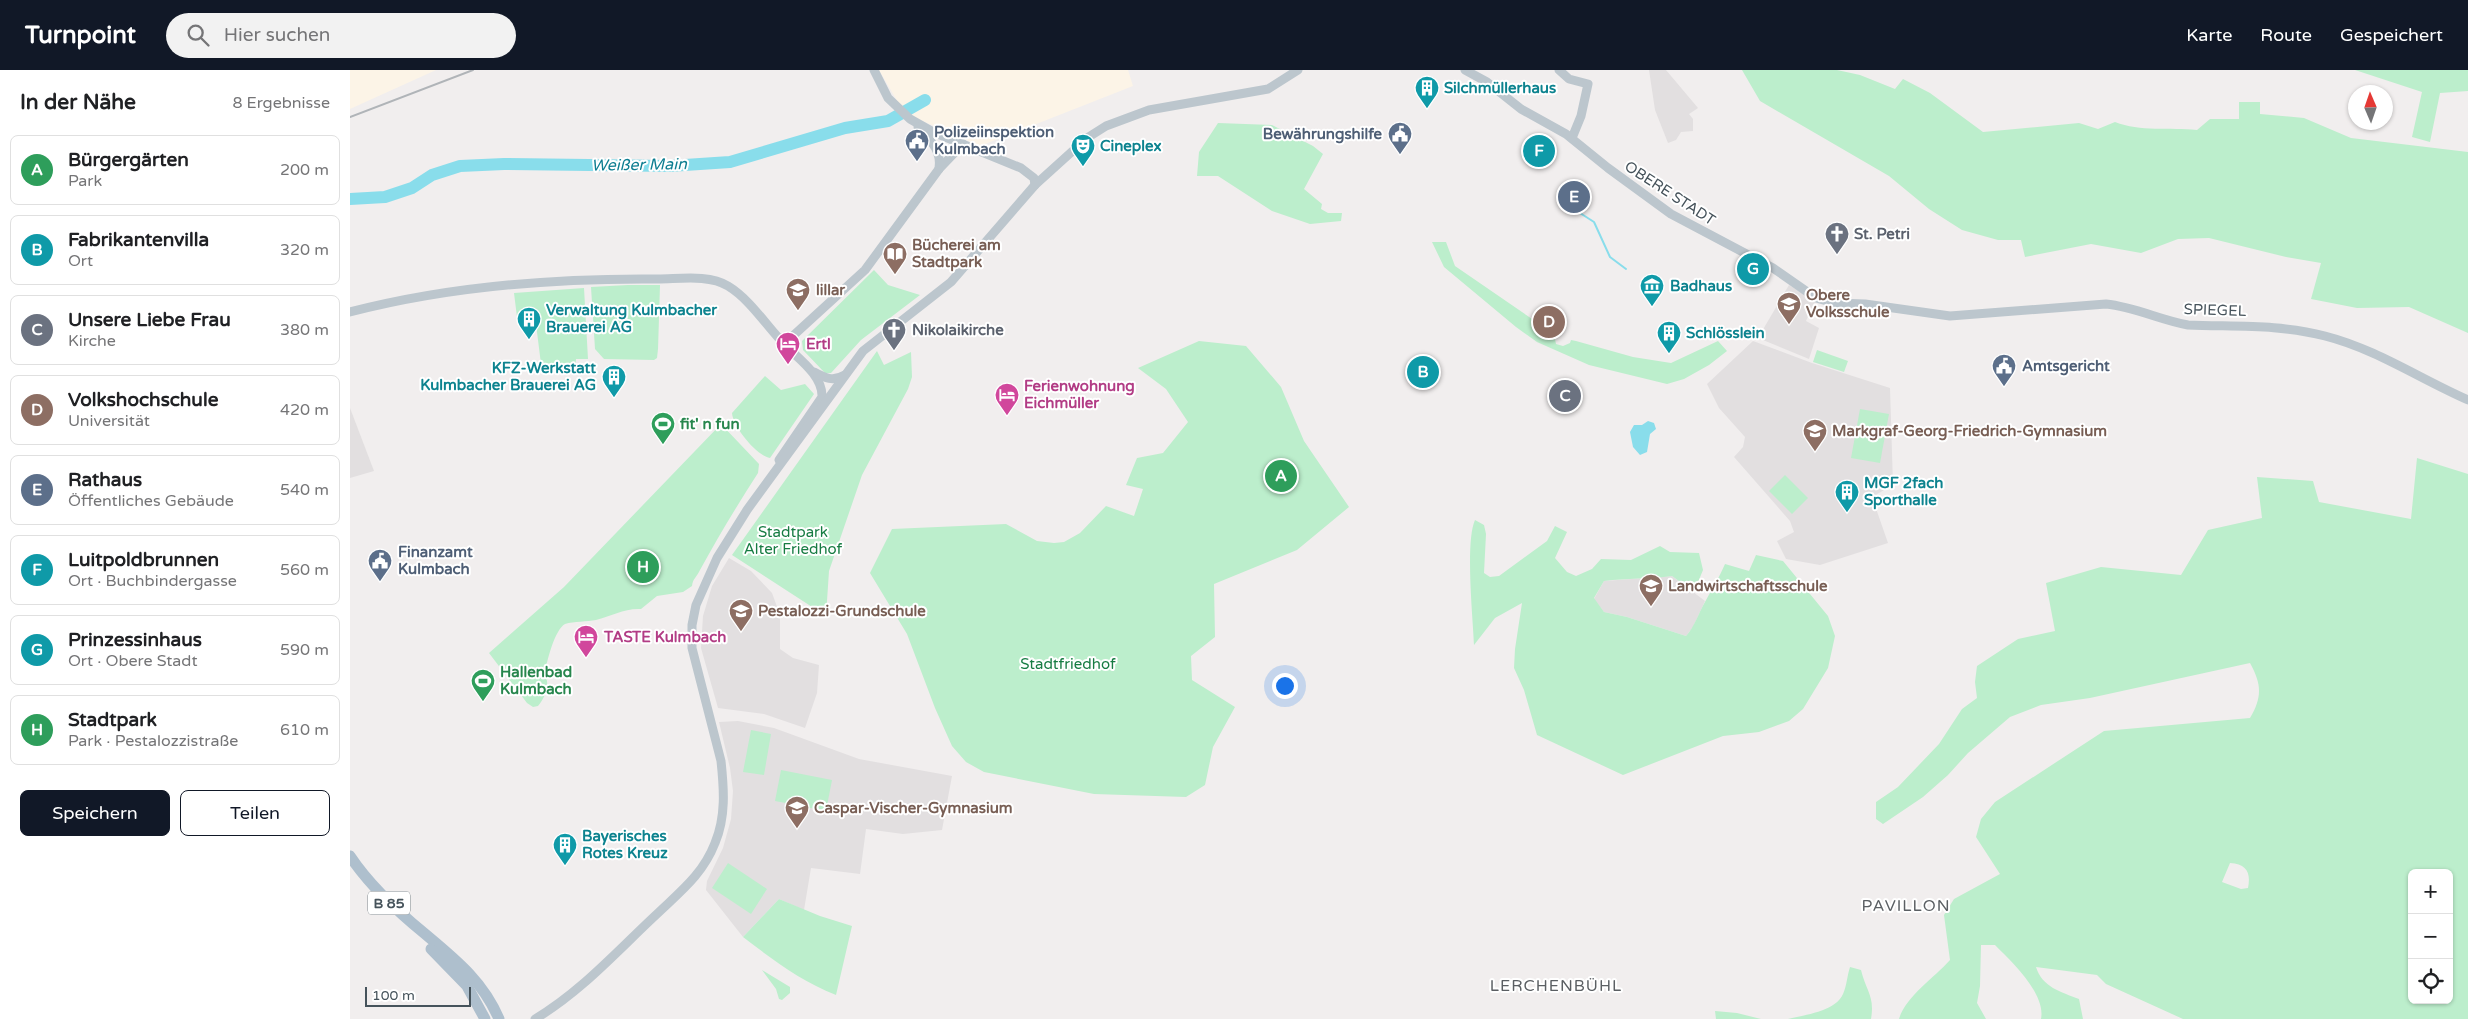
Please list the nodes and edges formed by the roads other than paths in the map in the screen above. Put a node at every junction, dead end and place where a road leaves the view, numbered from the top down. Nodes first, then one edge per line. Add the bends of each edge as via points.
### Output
1 (874, 70) edge
2 (1298, 70) edge
3 (1465, 70) edge
4 (1560, 70) edge
5 (910, 119) junction
6 (1572, 138) junction
7 (963, 144) junction
8 (939, 169) junction
9 (1035, 185) junction
10 (350, 312) edge
11 (1921, 313) joint
12 (784, 344) junction
13 (809, 369) junction
14 (844, 375) junction
15 (2468, 400) edge
16 (772, 474) junction
17 (350, 856) edge
18 (350, 868) edge
19 (485, 1019) edge
20 (498, 1019) edge
21 (535, 1019) edge

1 - 5 street via 888,98
2 - 9 street via 1268,89 1126,117 1087,138
3 - 6 street, OBERE STADT
4 - 6 street via 1569,79 1588,84
5 - 7 street
5 - 8 street via 936,147 940,154
6 - 11 street, OBERE STADT via 1671,214 1774,268 1808,294 1825,301 1872,304
7 - 8 street
7 - 9 street via 1021,168 1034,178
8 - 12 street via 865,270
9 - 14 street via 951,282 862,352
10 - 12 street via 443,293 517,284 609,278 701,279 727,285
11 - 15 street, SPIEGEL via 1950,316 2106,304 2188,325 2256,325 2302,331 2368,351
12 - 13 street
13 - 14 street via 830,379 837,380
13 - 16 street via 822,391 822,397 785,449
14 - 16 street
16 - 21 street via 727,542 696,605 692,636 694,657 721,761 724,798 716,842 708,859 688,885 577,989
17 - 20 main road, B 85 via 385,899 473,976
18 - 19 main road, B 85 via 380,904 442,958 467,986

